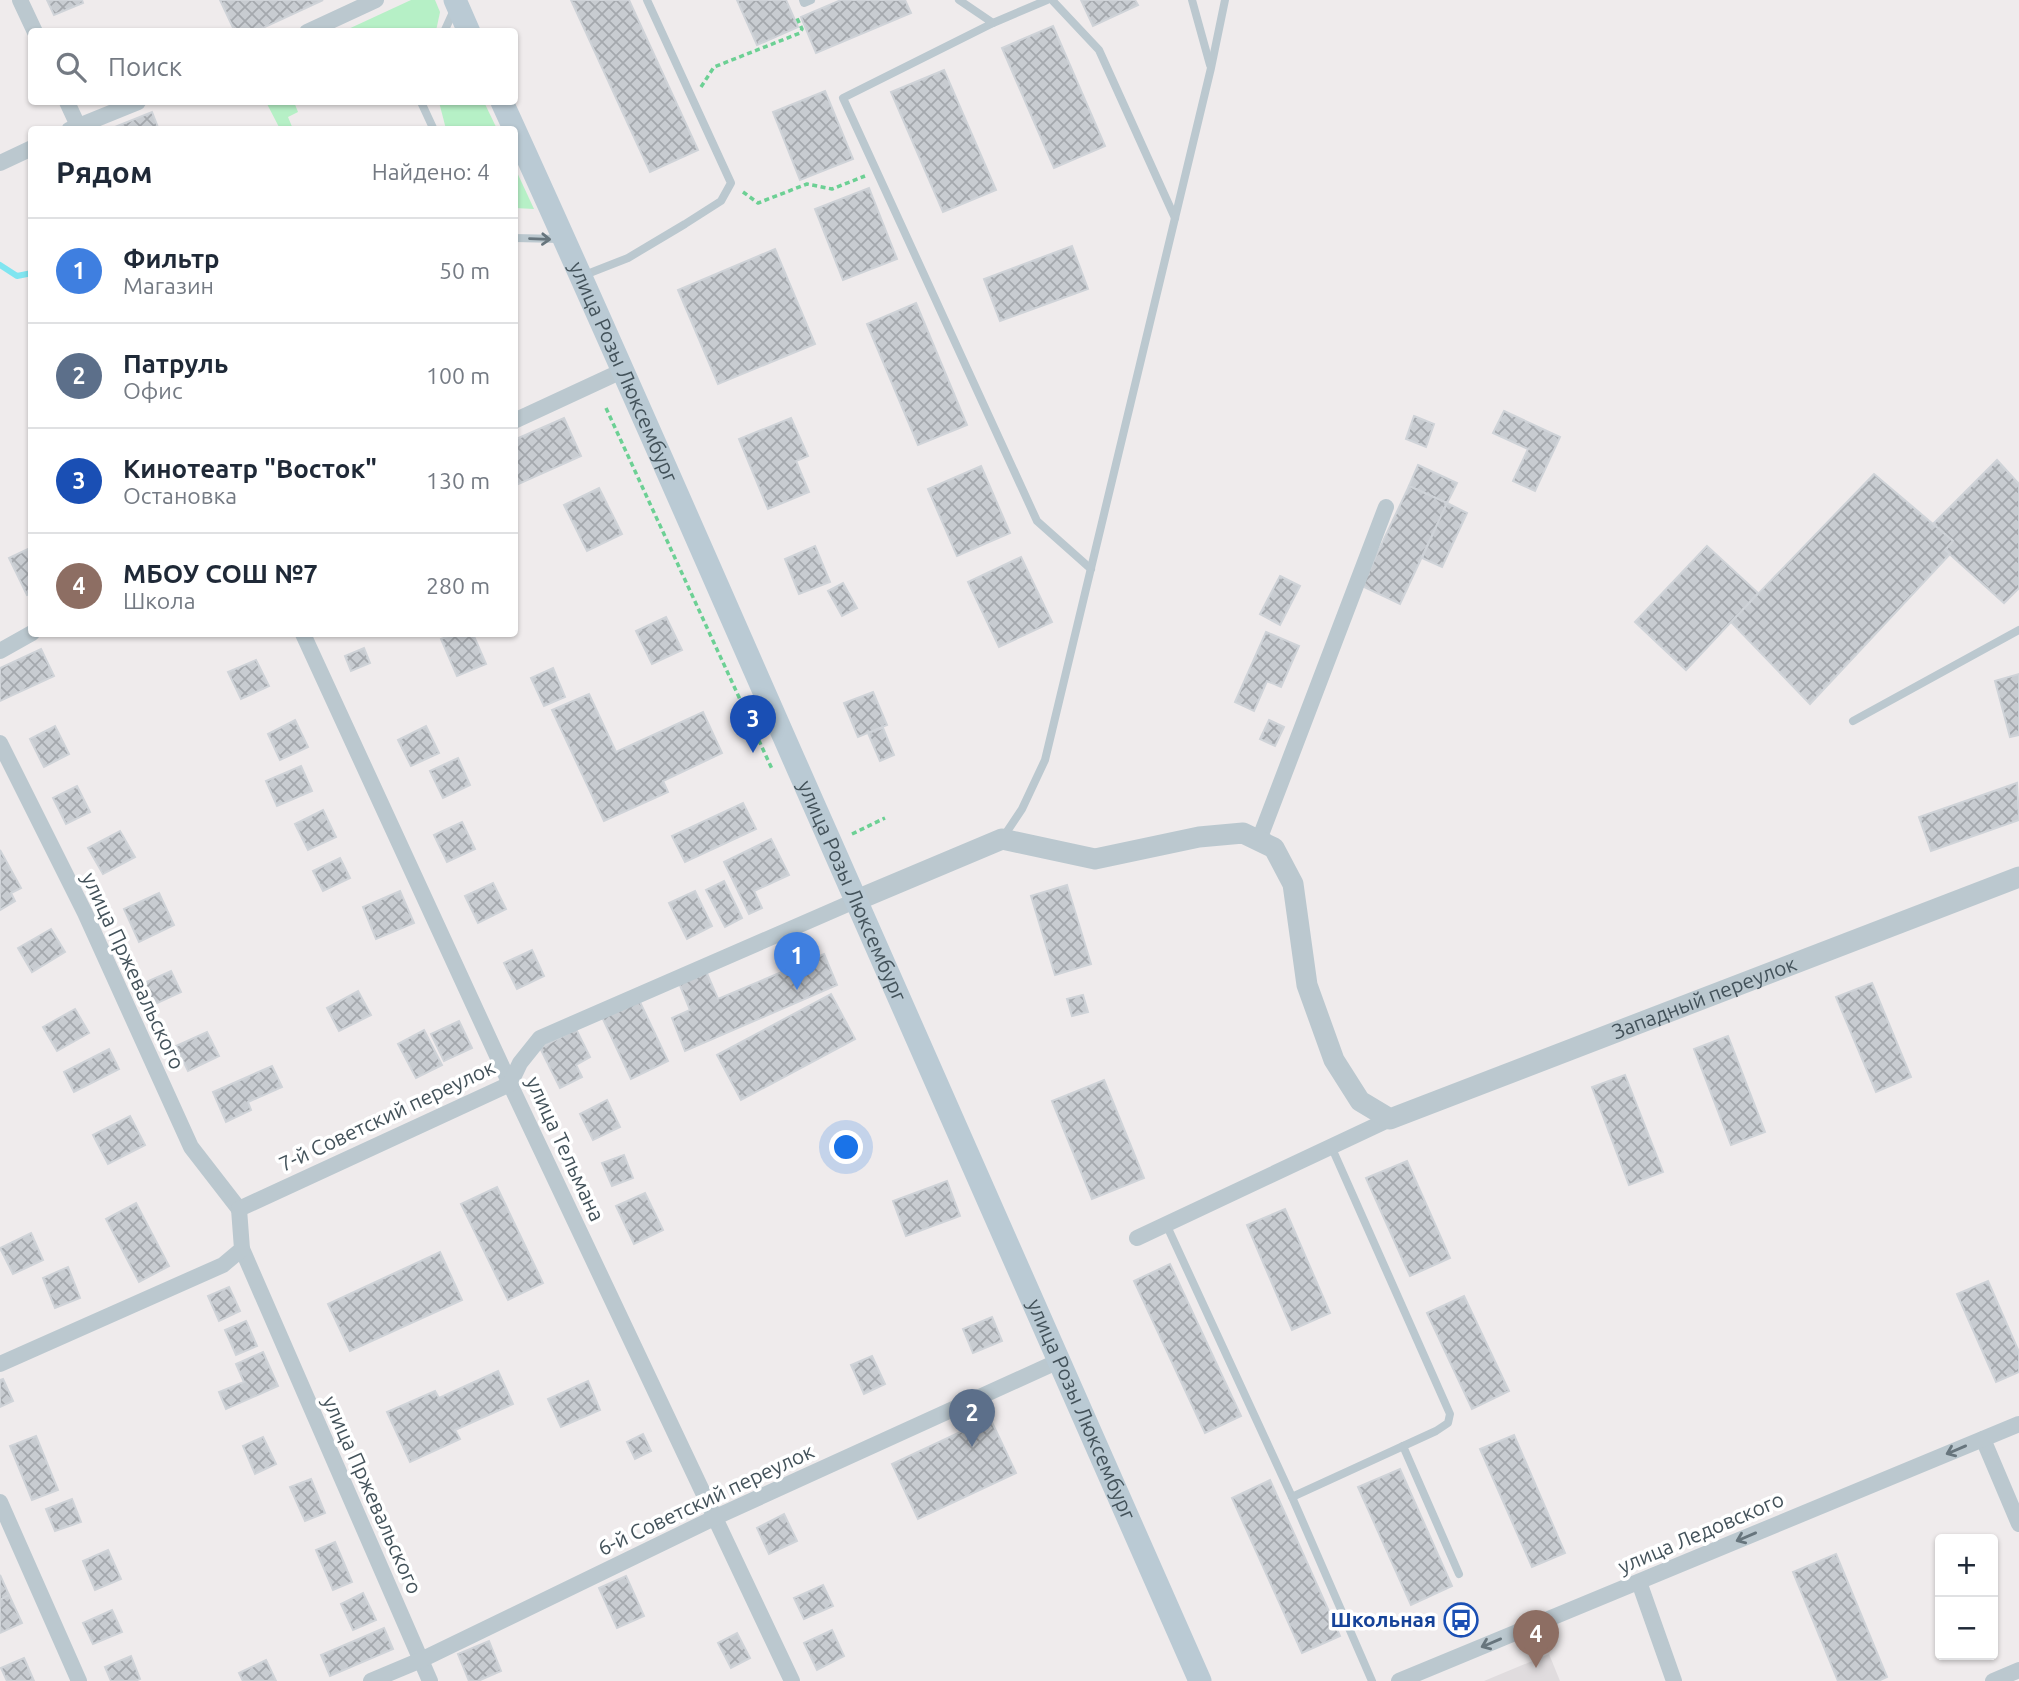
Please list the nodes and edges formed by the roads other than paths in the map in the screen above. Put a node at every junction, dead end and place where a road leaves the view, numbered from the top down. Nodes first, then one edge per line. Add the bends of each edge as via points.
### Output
1 (20, 0) edge
2 (376, 0) edge
3 (647, 0) edge
4 (959, 0) edge
5 (1050, 0) edge
6 (1192, 0) edge
7 (1225, 0) edge
8 (456, 2) edge
9 (993, 23) junction
10 (33, 28) edge
11 (316, 28) edge
12 (446, 28) edge
13 (467, 28) edge
14 (1211, 68) junction
15 (68, 105) edge
16 (131, 105) edge
17 (422, 105) edge
18 (503, 105) edge
19 (75, 126) edge
20 (81, 126) edge
21 (432, 126) edge
22 (513, 126) edge
23 (518, 137) edge
24 (28, 150) edge
25 (0, 163) edge
26 (1175, 218) junction
27 (518, 238) edge
28 (565, 239) junction
29 (582, 276) junction
30 (624, 370) junction
31 (518, 419) edge
32 (1386, 506) dead end
33 (1091, 569) junction
34 (2019, 630) edge
35 (28, 636) edge
36 (304, 637) edge
37 (0, 651) edge
38 (1853, 721) dead end
39 (0, 743) edge
40 (1002, 839) junction
41 (1259, 840) junction
42 (2019, 877) edge
43 (857, 900) junction
44 (510, 1084) junction
45 (1390, 1119) junction
46 (1331, 1146) junction
47 (239, 1209) junction
48 (1166, 1224) junction
49 (1137, 1238) dead end
50 (242, 1249) junction
51 (1061, 1360) junction
52 (0, 1364) edge
53 (2019, 1424) edge
54 (1983, 1439) junction
55 (1403, 1446) junction
56 (1292, 1497) junction
57 (0, 1502) edge
58 (716, 1517) junction
59 (2019, 1524) edge
60 (1459, 1574) dead end
61 (1639, 1582) junction
62 (421, 1660) junction
63 (2019, 1670) edge
64 (79, 1681) edge
65 (371, 1681) edge
66 (430, 1681) edge
67 (792, 1681) edge
68 (1200, 1681) edge
69 (1372, 1681) edge
70 (1399, 1681) edge
71 (1674, 1681) edge
72 (1993, 1681) edge

1 - 10 street
2 - 11 street
3 - 29 lane via 731,183 721,201 650,246
4 - 9 lane
5 - 9 lane
5 - 26 lane via 1099,50
6 - 14 lane
7 - 14 lane
8 - 12 lane
8 - 13 main road
9 - 33 lane via 843,98 1037,521
14 - 26 lane
15 - 19 street
16 - 20 street
17 - 21 lane
18 - 22 main road, улица Розы Люксембург
23 - 28 main road, улица Розы Люксембург
24 - 25 street
26 - 33 lane
27 -> 28 lane
28 - 29 main road, улица Розы Люксембург
29 - 30 main road, улица Розы Люксембург
30 - 31 street
30 - 43 main road, улица Розы Люксембург
32 - 41 street
33 - 40 lane via 1045,760
34 - 38 lane
35 - 37 street
36 - 44 street, улица Тельмана
39 - 47 street, улица Пржевальского via 85,913 191,1147
40 - 41 street via 1095,859 1199,837 1243,833
40 - 43 street
41 - 45 street via 1274,848 1293,884 1307,985 1334,1060 1360,1101
42 - 45 street, Западный переулок
43 - 44 street, 7-й Советский переулок via 540,1038
43 - 51 main road, улица Розы Люксембург
44 - 47 street, 7-й Советский переулок
44 - 58 street, улица Тельмана
45 - 46 street
46 - 48 street
46 - 55 lane via 1450,1414 1448,1423
47 - 50 street
48 - 49 street
48 - 56 lane
50 - 52 street via 223,1265
50 - 62 street, улица Пржевальского
51 - 58 street, 6-й Советский переулок
51 - 68 main road, улица Розы Люксембург
53 - 54 street, улица Ледовского
54 - 59 street
54 -> 61 street, улица Ледовского
55 - 56 lane
55 - 60 lane
56 - 69 lane
57 - 64 street
58 - 62 street, 6-й Советский переулок
58 - 67 street, улица Тельмана
61 -> 70 street, улица Ледовского
61 - 71 street
62 - 65 street, 6-й Советский переулок
62 - 66 street, улица Пржевальского
63 - 72 street

